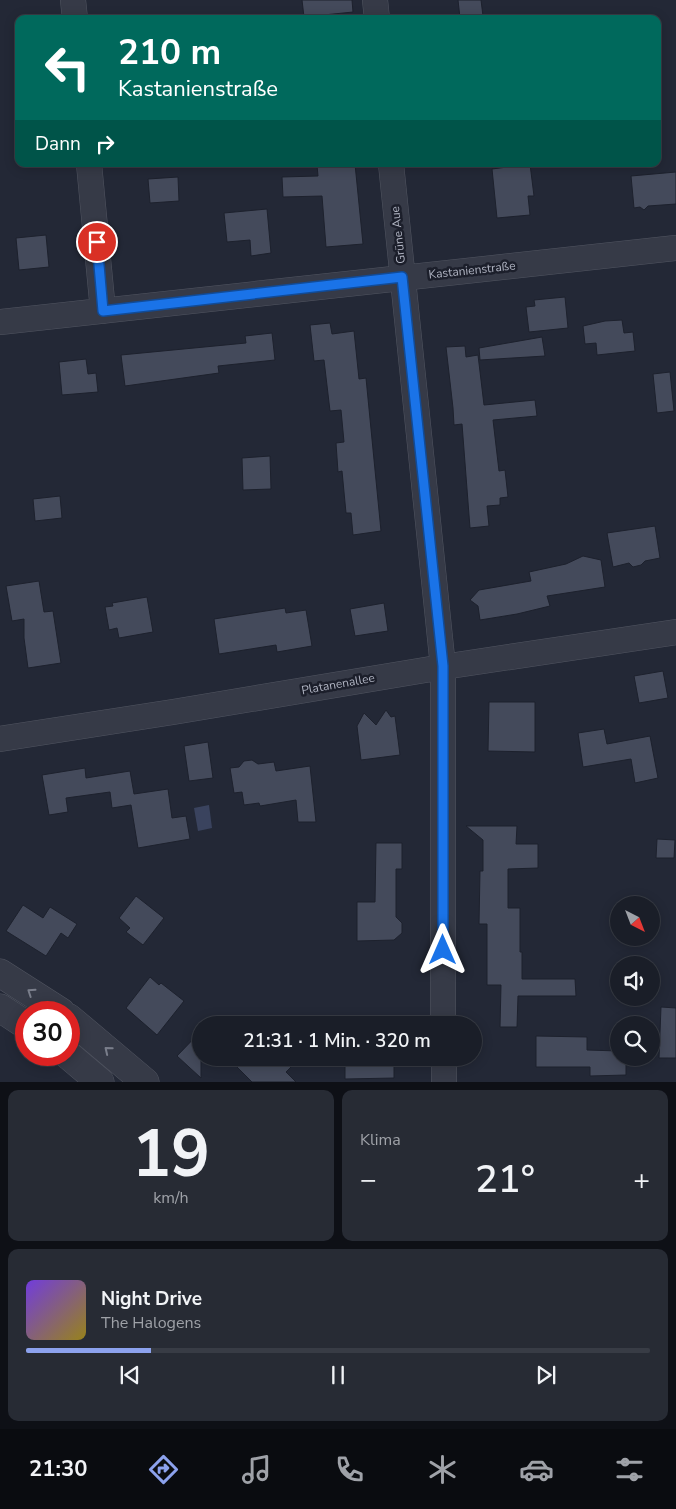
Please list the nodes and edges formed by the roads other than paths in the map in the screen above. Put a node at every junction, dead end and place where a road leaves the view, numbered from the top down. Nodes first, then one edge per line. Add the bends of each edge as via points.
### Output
1 (73, 0) edge
2 (375, 0) edge
3 (75, 15) edge
4 (377, 15) edge
5 (89, 167) edge
6 (391, 167) edge
7 (676, 248) edge
8 (402, 277) junction
9 (103, 311) junction
10 (0, 322) edge
11 (676, 632) edge
12 (443, 666) junction
13 (0, 739) edge
14 (0, 973) edge
15 (44, 1001) edge
16 (0, 1008) edge
17 (444, 1016) edge
18 (15, 1018) edge
19 (80, 1027) edge
20 (80, 1065) edge
21 (444, 1066) edge
22 (100, 1082) edge
23 (145, 1082) edge
24 (444, 1082) edge

1 - 3 street
2 - 4 street
5 - 9 street
6 - 8 street, Grüne Aue
7 - 8 street, Kastanienstraße
8 - 9 street, Kastanienstraße
8 - 12 street, Grüne Aue
9 - 10 street, Kastanienstraße
11 - 12 street, Platanenallee
12 - 13 street, Platanenallee
12 - 17 street, Grüne Aue
15 -> 14 street
16 - 18 street
23 -> 19 street
20 - 22 street
21 - 24 street

